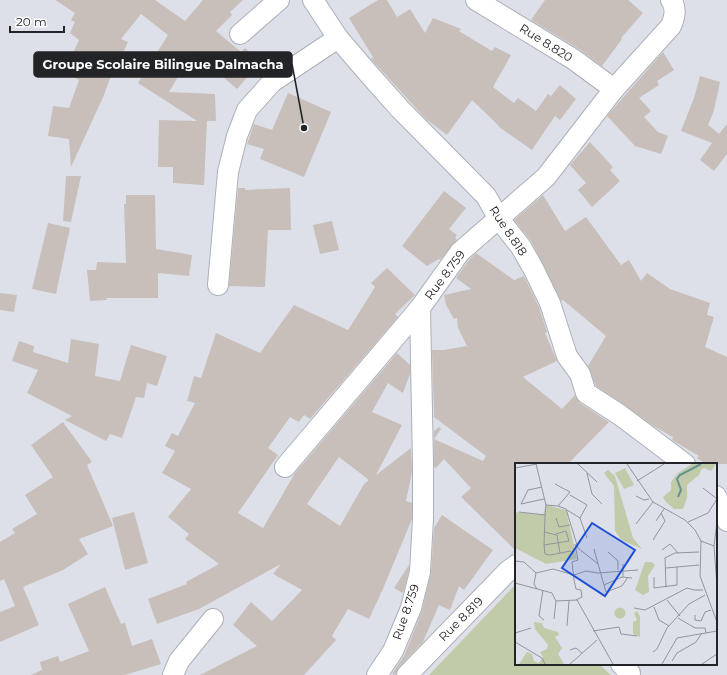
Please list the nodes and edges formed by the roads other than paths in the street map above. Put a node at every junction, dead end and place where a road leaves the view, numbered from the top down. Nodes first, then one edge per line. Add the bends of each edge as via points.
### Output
1 (280, 0) edge
2 (313, 0) edge
3 (476, 0) edge
4 (673, 8) edge
5 (240, 34) dead end
6 (338, 38) junction
7 (614, 89) junction
8 (499, 219) junction
9 (218, 285) dead end
10 (420, 308) junction
11 (684, 463) edge
12 (286, 467) dead end
13 (727, 488) edge
14 (717, 495) edge
15 (717, 498) edge
16 (727, 521) edge
17 (515, 566) edge
18 (213, 619) dead end
19 (173, 675) edge
20 (377, 675) edge
21 (407, 675) edge

1 - 5 street
2 - 6 street, Rue 8.818
3 - 7 street, Rue 8.820 via 574,59
4 - 7 street, Rue 8.759 via 671,26
6 - 8 street, Rue 8.818 via 400,109 486,196
6 - 9 street via 272,82 247,110 228,172
7 - 8 street, Rue 8.759 via 546,177
8 - 10 street, Rue 8.759 via 460,252
8 - 11 street, Rue 8.818 via 521,247 534,270 550,303 567,356 580,374 586,393 626,419
10 - 12 street
10 - 20 street, Rue 8.759 via 423,480 420,572 410,608 393,650
13 - 14 street
15 - 16 street
17 - 21 street, Rue 8.819
18 - 19 street via 180,661

